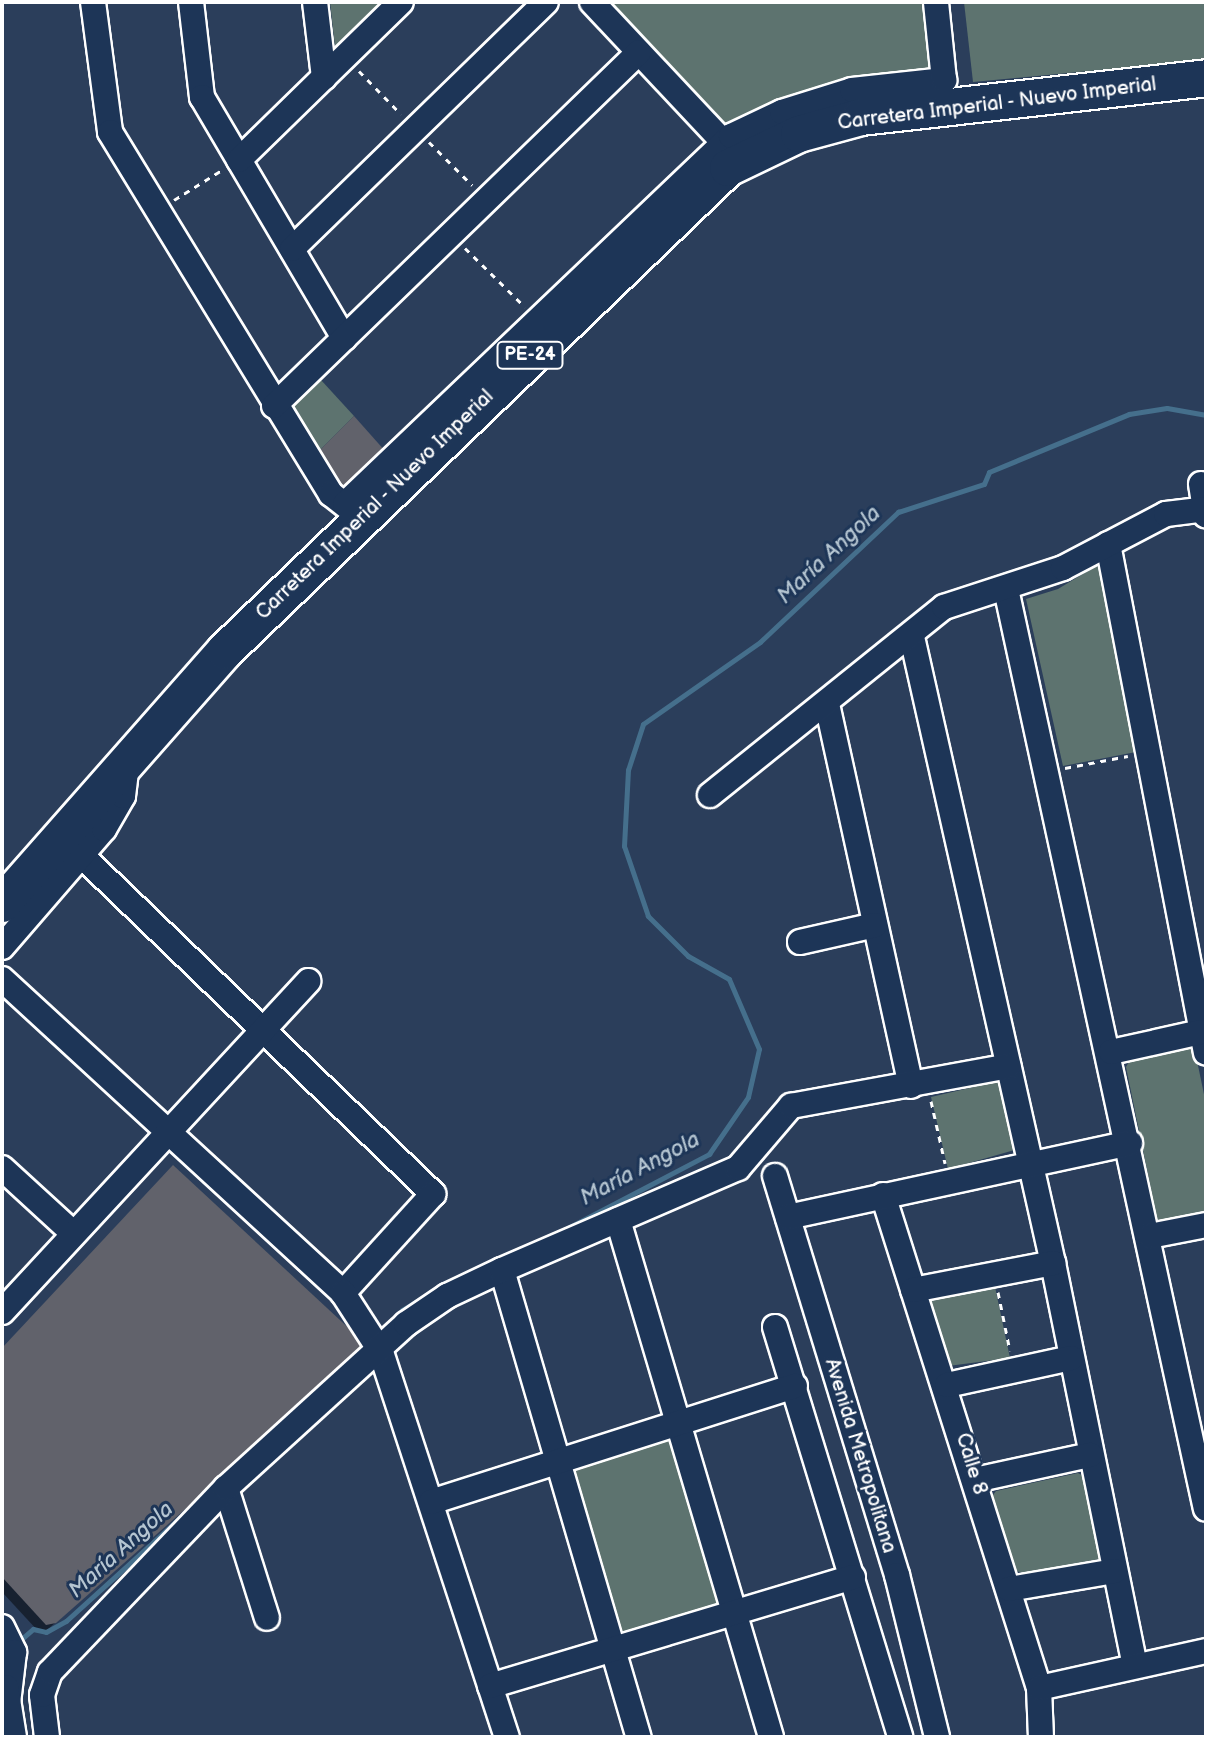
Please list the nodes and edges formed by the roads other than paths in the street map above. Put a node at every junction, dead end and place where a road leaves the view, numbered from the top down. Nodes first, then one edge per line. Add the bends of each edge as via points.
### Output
1 (93, 2) edge
2 (191, 2) edge
3 (315, 2) edge
4 (401, 2) edge
5 (546, 2) edge
6 (592, 2) edge
7 (936, 2) edge
8 (639, 52) junction
9 (324, 77) junction
10 (1206, 78) edge
11 (732, 151) junction
12 (239, 160) junction
13 (292, 249) junction
14 (344, 338) junction
15 (274, 406) junction
16 (1201, 484) dead end
17 (353, 511) junction
18 (1205, 512) edge
19 (1108, 544) junction
20 (1006, 589) junction
21 (912, 637) junction
22 (827, 704) junction
23 (128, 757) junction
24 (710, 795) dead end
25 (81, 855) junction
26 (2, 904) edge
27 (875, 925) junction
28 (800, 942) dead end
29 (2, 947) edge
30 (2, 979) edge
31 (309, 981) dead end
32 (262, 1031) junction
33 (1204, 1042) edge
34 (1111, 1052) junction
35 (1008, 1066) junction
36 (919, 1084) junction
37 (169, 1131) junction
38 (1130, 1143) junction
39 (1031, 1163) junction
40 (2, 1168) edge
41 (775, 1176) dead end
42 (883, 1195) junction
43 (788, 1217) junction
44 (618, 1220) junction
45 (1206, 1225) edge
46 (73, 1233) junction
47 (1150, 1236) junction
48 (1053, 1263) junction
49 (502, 1270) junction
50 (913, 1290) junction
51 (343, 1293) junction
52 (2, 1312) edge
53 (775, 1327) dead end
54 (377, 1346) junction
55 (1071, 1358) junction
56 (947, 1385) junction
57 (795, 1386) junction
58 (677, 1422) junction
59 (1090, 1455) junction
60 (559, 1460) junction
61 (975, 1480) junction
62 (226, 1488) junction
63 (431, 1502) junction
64 (1206, 1509) edge
65 (1114, 1571) junction
66 (853, 1577) junction
67 (1009, 1589) junction
68 (735, 1611) junction
69 (267, 1618) dead end
70 (2, 1627) edge
71 (611, 1651) junction
72 (1206, 1651) edge
73 (1135, 1666) junction
74 (2, 1673) edge
75 (490, 1686) junction
76 (1039, 1688) junction
77 (8, 1703) junction
78 (14, 1737) edge
79 (47, 1737) edge
80 (507, 1737) edge
81 (639, 1737) edge
82 (771, 1737) edge
83 (900, 1737) edge
84 (937, 1737) edge
85 (1041, 1737) edge

1 - 15 street via 110,132
2 - 12 street via 202,97
3 - 9 street
4 - 9 street
5 - 13 street
6 - 8 street
7 - 11 street via 944,80 818,99
8 - 11 street
8 - 14 street
9 - 12 street
10 - 11 highway, Carretera Imperial - Nuevo Imperial / PE-24 via 861,117
11 - 17 highway, Carretera Imperial - Nuevo Imperial / PE-24 via 704,186
11 - 17 street via 537,319
12 - 13 street
13 - 14 street
14 - 15 street
15 - 17 street via 331,494
16 - 18 street
17 - 23 highway, Carretera Imperial - Nuevo Imperial / PE-24
18 - 19 street via 1166,514
19 - 20 street
19 - 33 street
20 - 21 street via 944,607
20 - 34 street
21 - 22 street
21 - 35 street
22 - 24 street
22 - 27 street
23 - 25 street via 123,796
23 - 26 highway, Carretera Imperial - Nuevo Imperial / PE-24
25 - 29 street
25 - 32 street
27 - 28 street
27 - 36 street
30 - 37 street
31 - 32 street
32 - 37 street
32 - 51 street via 433,1194
33 - 34 street
34 - 38 street
35 - 36 street
35 - 39 street
36 - 44 street via 791,1106 738,1168
37 - 46 street
37 - 51 street
38 - 39 street
38 - 47 street
39 - 42 street
39 - 48 street
40 - 46 street
41 - 43 street, Avenida Metropolitana
42 - 43 street
42 - 50 street, Calle 8
43 - 84 street, Avenida Metropolitana via 897,1575
44 - 49 street
44 - 58 street
45 - 47 street
46 - 52 street
47 - 64 street
48 - 50 street
48 - 55 street
49 - 54 street via 447,1296
49 - 60 street
50 - 56 street, Calle 8
51 - 54 street
53 - 57 street
54 - 62 street
54 - 63 street
55 - 56 street
55 - 59 street
56 - 61 street, Calle 8
57 - 58 street
57 - 66 street
58 - 60 street
58 - 68 street
59 - 61 street
59 - 65 street
60 - 63 street
60 - 71 street
61 - 67 street, Calle 8
62 - 69 street
62 - 79 street via 50,1672 42,1695
63 - 75 street
65 - 67 street
65 - 73 street
66 - 68 street
66 - 83 street
67 - 76 street, Calle 8
68 - 71 street
68 - 82 street
70 - 77 street via 14,1652
71 - 75 street
71 - 81 street
72 - 73 street
73 - 76 street
74 - 77 street
75 - 80 street
76 - 85 street, Calle 8
77 - 78 street

